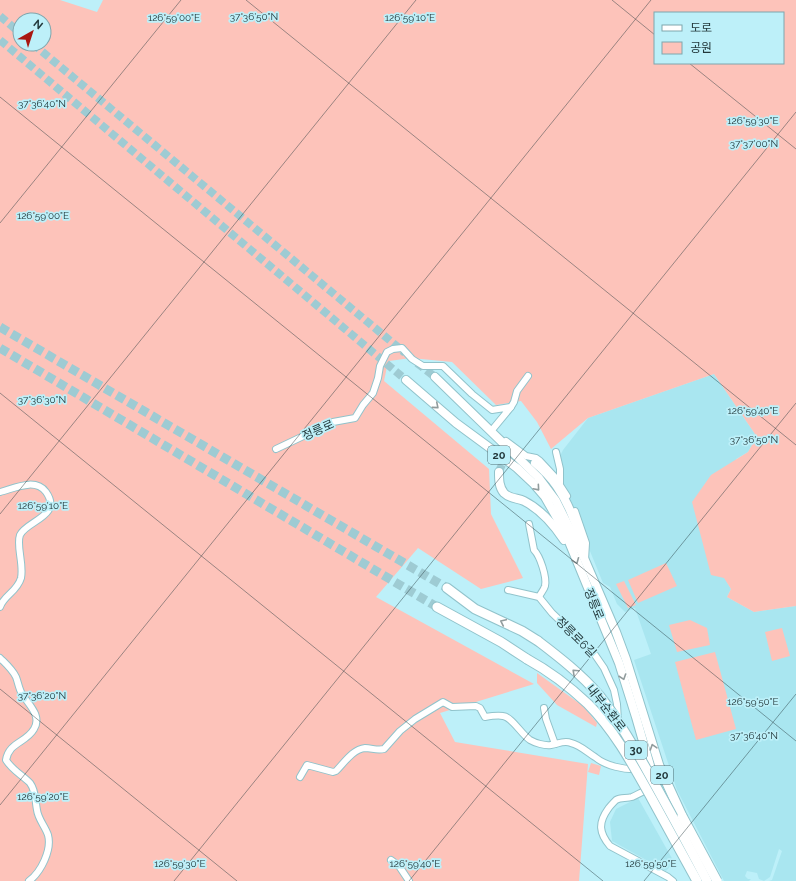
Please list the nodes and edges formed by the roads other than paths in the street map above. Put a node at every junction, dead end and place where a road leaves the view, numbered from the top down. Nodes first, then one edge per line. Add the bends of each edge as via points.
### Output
1 (528, 376) dead end
2 (435, 377) tunnel mouth
3 (406, 380) tunnel mouth
4 (458, 401) junction
5 (511, 407) junction
6 (492, 430) junction
7 (276, 449) dead end
8 (556, 452) dead end
9 (535, 463) tunnel mouth
10 (499, 472) dead end
11 (560, 483) junction
12 (0, 492) edge
13 (529, 524) dead end
14 (570, 546) junction
15 (581, 551) junction
16 (585, 560) junction
17 (582, 575) junction
18 (447, 588) tunnel mouth
19 (508, 590) dead end
20 (539, 597) junction
21 (0, 607) edge
22 (438, 607) tunnel mouth
23 (608, 612) junction
24 (0, 658) edge
25 (544, 708) dead end
26 (555, 744) junction
27 (660, 768) junction
28 (643, 769) junction
29 (300, 777) dead end
30 (656, 786) junction
31 (691, 839) junction
32 (687, 850) junction
33 (391, 860) dead end
34 (712, 866) junction
35 (28, 881) edge
36 (409, 881) edge
37 (673, 881) edge
38 (697, 881) edge
39 (702, 881) edge
40 (707, 881) edge
41 (719, 881) edge

1 - 5 street via 517,391
2 - 4 main road, 정릉로 / 20
3 -> 14 main road, 정릉로 / 20 via 533,483 555,513
4 - 6 street, 정릉로
4 - 15 main road, 정릉로 / 20 via 547,488
5 - 6 street
5 - 7 street, 정릉로 via 492,410 443,366 423,366 402,348 393,349 384,357 372,393 355,418 333,422
6 - 11 street, 정릉로 via 520,452 540,461
8 - 11 street, 정릉로
9 - 15 main road via 550,477 565,498 580,536
10 - 14 main road via 500,486 504,493 534,507
11 - 16 street, 정릉로 via 586,543
12 - 21 street via 30,484 36,485 44,489 49,496 50,505 48,511 23,531 20,537 21,578 16,589 5,598
13 - 20 street via 534,550 544,575 545,585
14 -> 17 main road, 정릉로 / 20
15 - 16 main road, 정릉로 / 20
16 - 23 main road, 정릉로 / 20
17 - 23 main road via 591,583 602,612 606,615
17 -> 30 main road, 정릉로 / 20 via 621,670
40 -> 18 highway, 내부순환로 / 30, bridge via 622,727 598,695 538,641 475,608
19 - 20 street
20 - 28 street, 정릉로6길 via 552,613 594,652 604,668 614,690 620,730
22 - 38 highway, 내부순환로 / 30, bridge via 548,671 588,704 610,730 635,767
27 -> 23 main road, 정릉로 / 20 via 626,659
24 - 35 street via 12,670 21,693 33,709 36,718 34,730 14,745 7,753 6,760 34,790 38,815 48,836 40,868
25 - 26 street
26 - 28 street via 571,742 604,762 630,770
26 - 29 street via 543,745 530,740 518,730 511,719 504,716 485,717 476,706 452,707 443,702 400,730 384,749 358,749 333,772 307,765
27 - 31 main road, 정릉로 / 20 via 672,804
27 - 34 main road, 정릉로
27 - 41 highway, bridge via 682,816
28 - 30 street, 정릉로6길
30 - 32 main road, 정릉로 / 20 via 664,808
30 - 37 street via 630,798 620,798 613,803 603,816 601,827 610,846
31 - 34 main road, 정릉로 / 20
31 - 41 main road, 정릉로
32 - 39 highway
32 - 40 street
33 - 36 street via 399,866
34 - 41 main road, 정릉로 / 20

